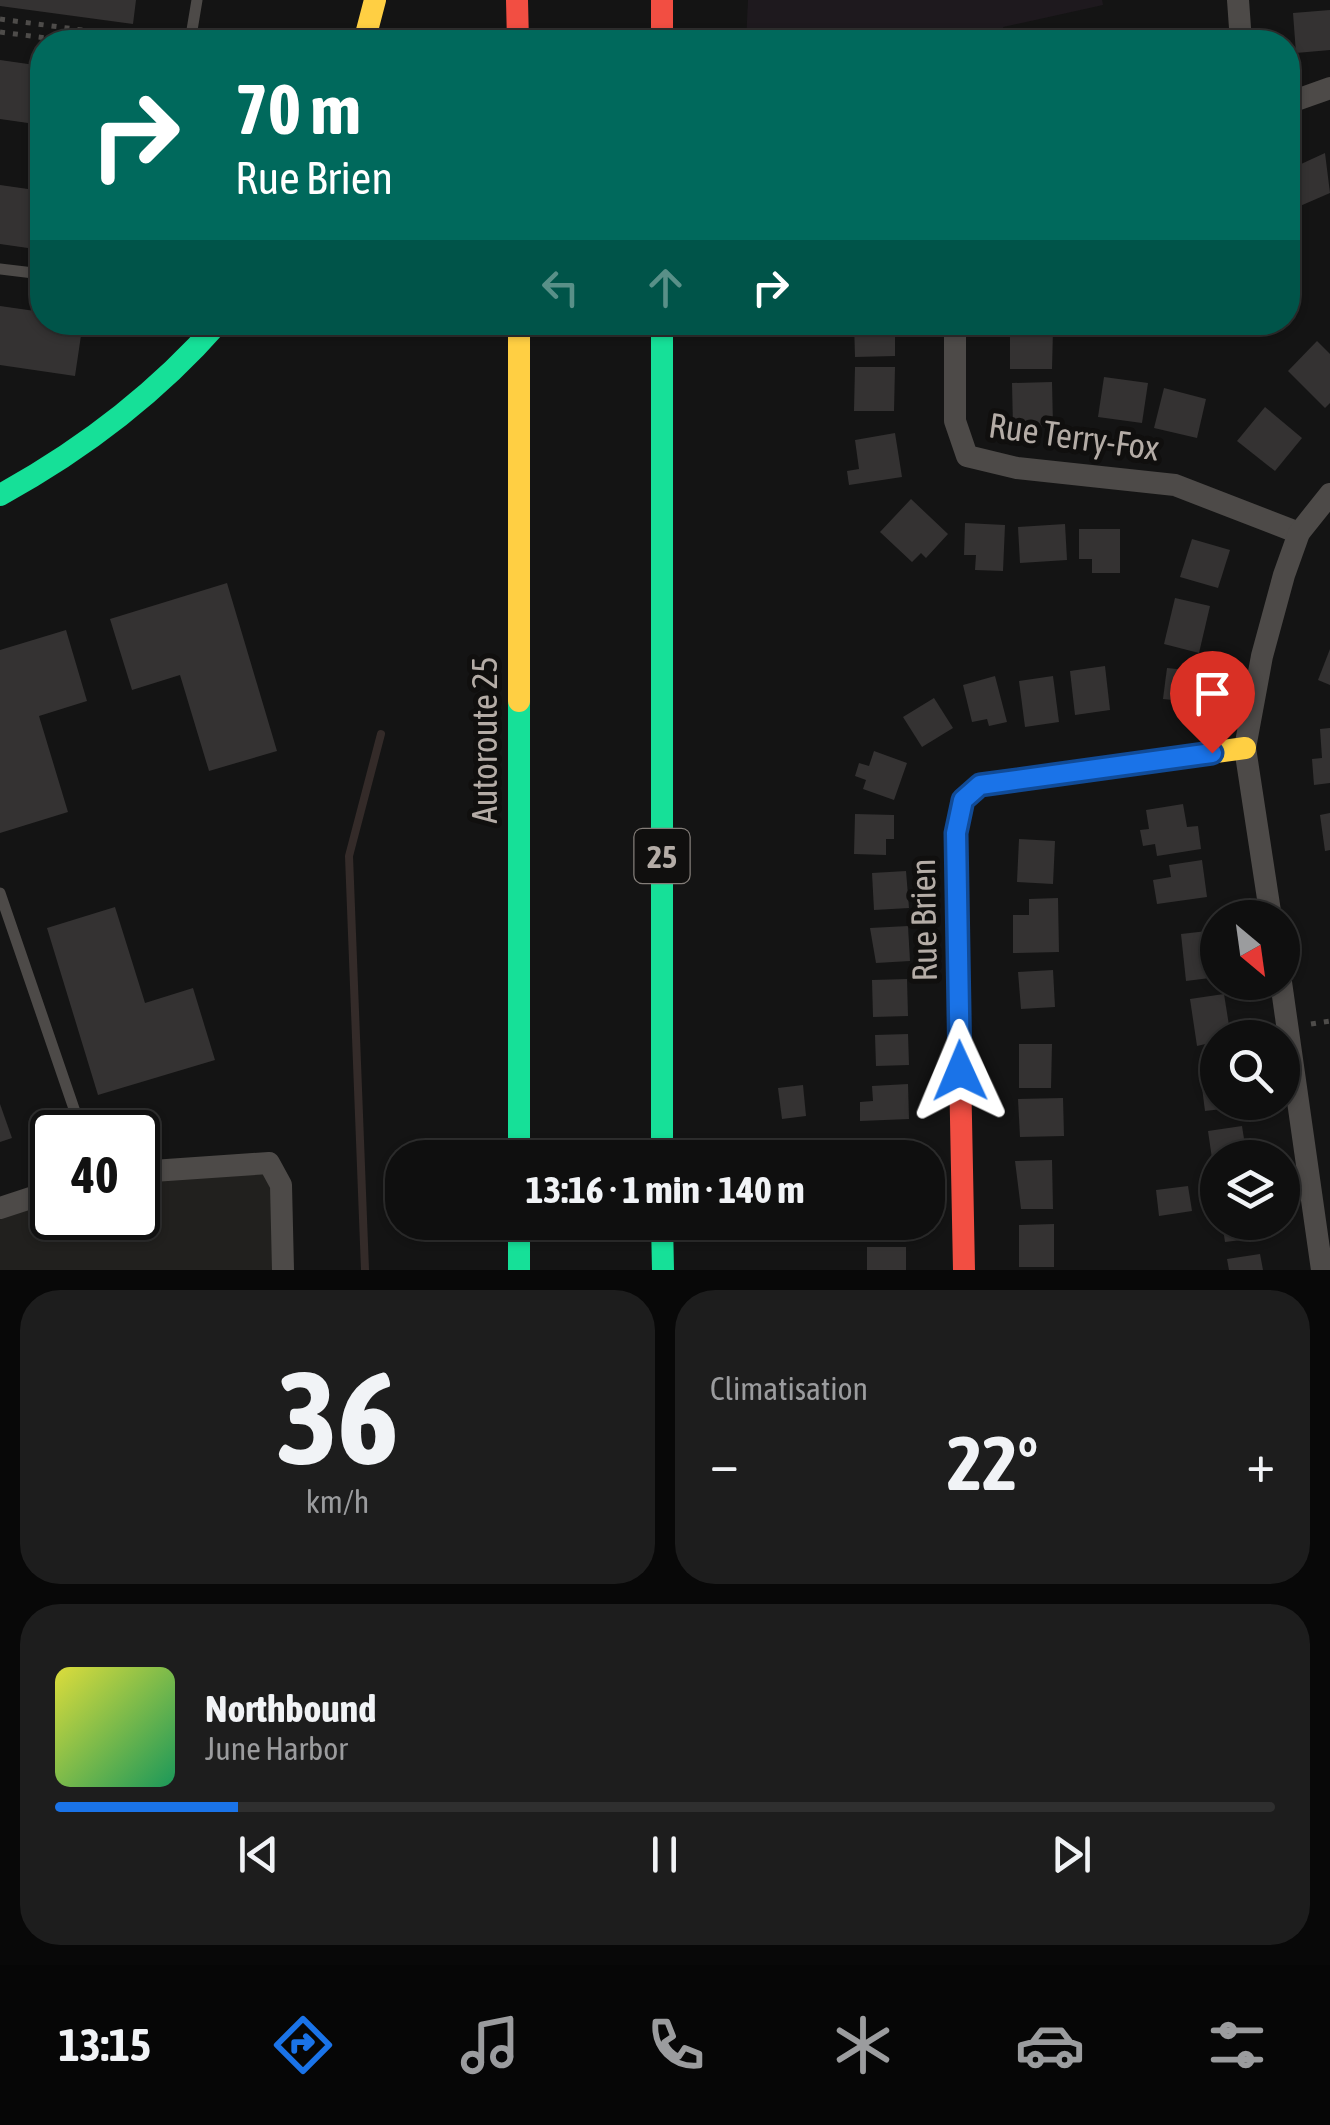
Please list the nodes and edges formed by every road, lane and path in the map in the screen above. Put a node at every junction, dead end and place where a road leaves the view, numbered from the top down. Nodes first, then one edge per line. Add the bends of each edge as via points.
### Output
1 (197, 0) edge
2 (375, 0) edge
3 (517, 0) edge
4 (662, 0) edge
5 (1238, 0) edge
6 (0, 19) edge
7 (82, 30) edge
8 (192, 30) edge
9 (367, 30) edge
10 (518, 30) edge
11 (662, 30) edge
12 (1240, 30) edge
13 (0, 32) edge
14 (30, 36) edge
15 (1330, 88) edge
16 (1300, 99) edge
17 (0, 269) edge
18 (30, 273) edge
19 (209, 335) edge
20 (518, 335) edge
21 (662, 335) edge
22 (954, 335) edge
23 (1330, 494) edge
24 (0, 495) edge
25 (1299, 533) junction
26 (1245, 748) junction
27 (0, 893) edge
28 (1268, 900) edge
29 (1284, 1000) edge
30 (74, 1110) edge
31 (519, 1140) edge
32 (662, 1140) edge
33 (160, 1170) edge
34 (30, 1198) edge
35 (0, 1208) edge
36 (519, 1240) edge
37 (662, 1240) edge
38 (283, 1270) edge
39 (519, 1270) edge
40 (662, 1270) edge
41 (964, 1270) edge
42 (1322, 1270) edge

1 - 8 lane
2 - 9 main road
3 - 10 main road
4 - 11 main road
5 - 12 street
6 - 7 path
13 - 14 path
15 - 16 street
17 - 18 lane
19 - 24 main road via 124,416
20 - 31 main road, Autoroute 25
21 - 32 main road, 25
22 - 25 street, Rue Terry-Fox via 955,421 967,456 1175,485
23 - 25 street
25 - 26 street via 1262,656
26 - 28 street
26 - 41 main road, Rue Brien via 980,785 963,800 956,833
27 - 30 lane
29 - 42 street
33 - 38 street via 269,1163 282,1185
34 - 35 street
36 - 39 main road
37 - 40 main road

